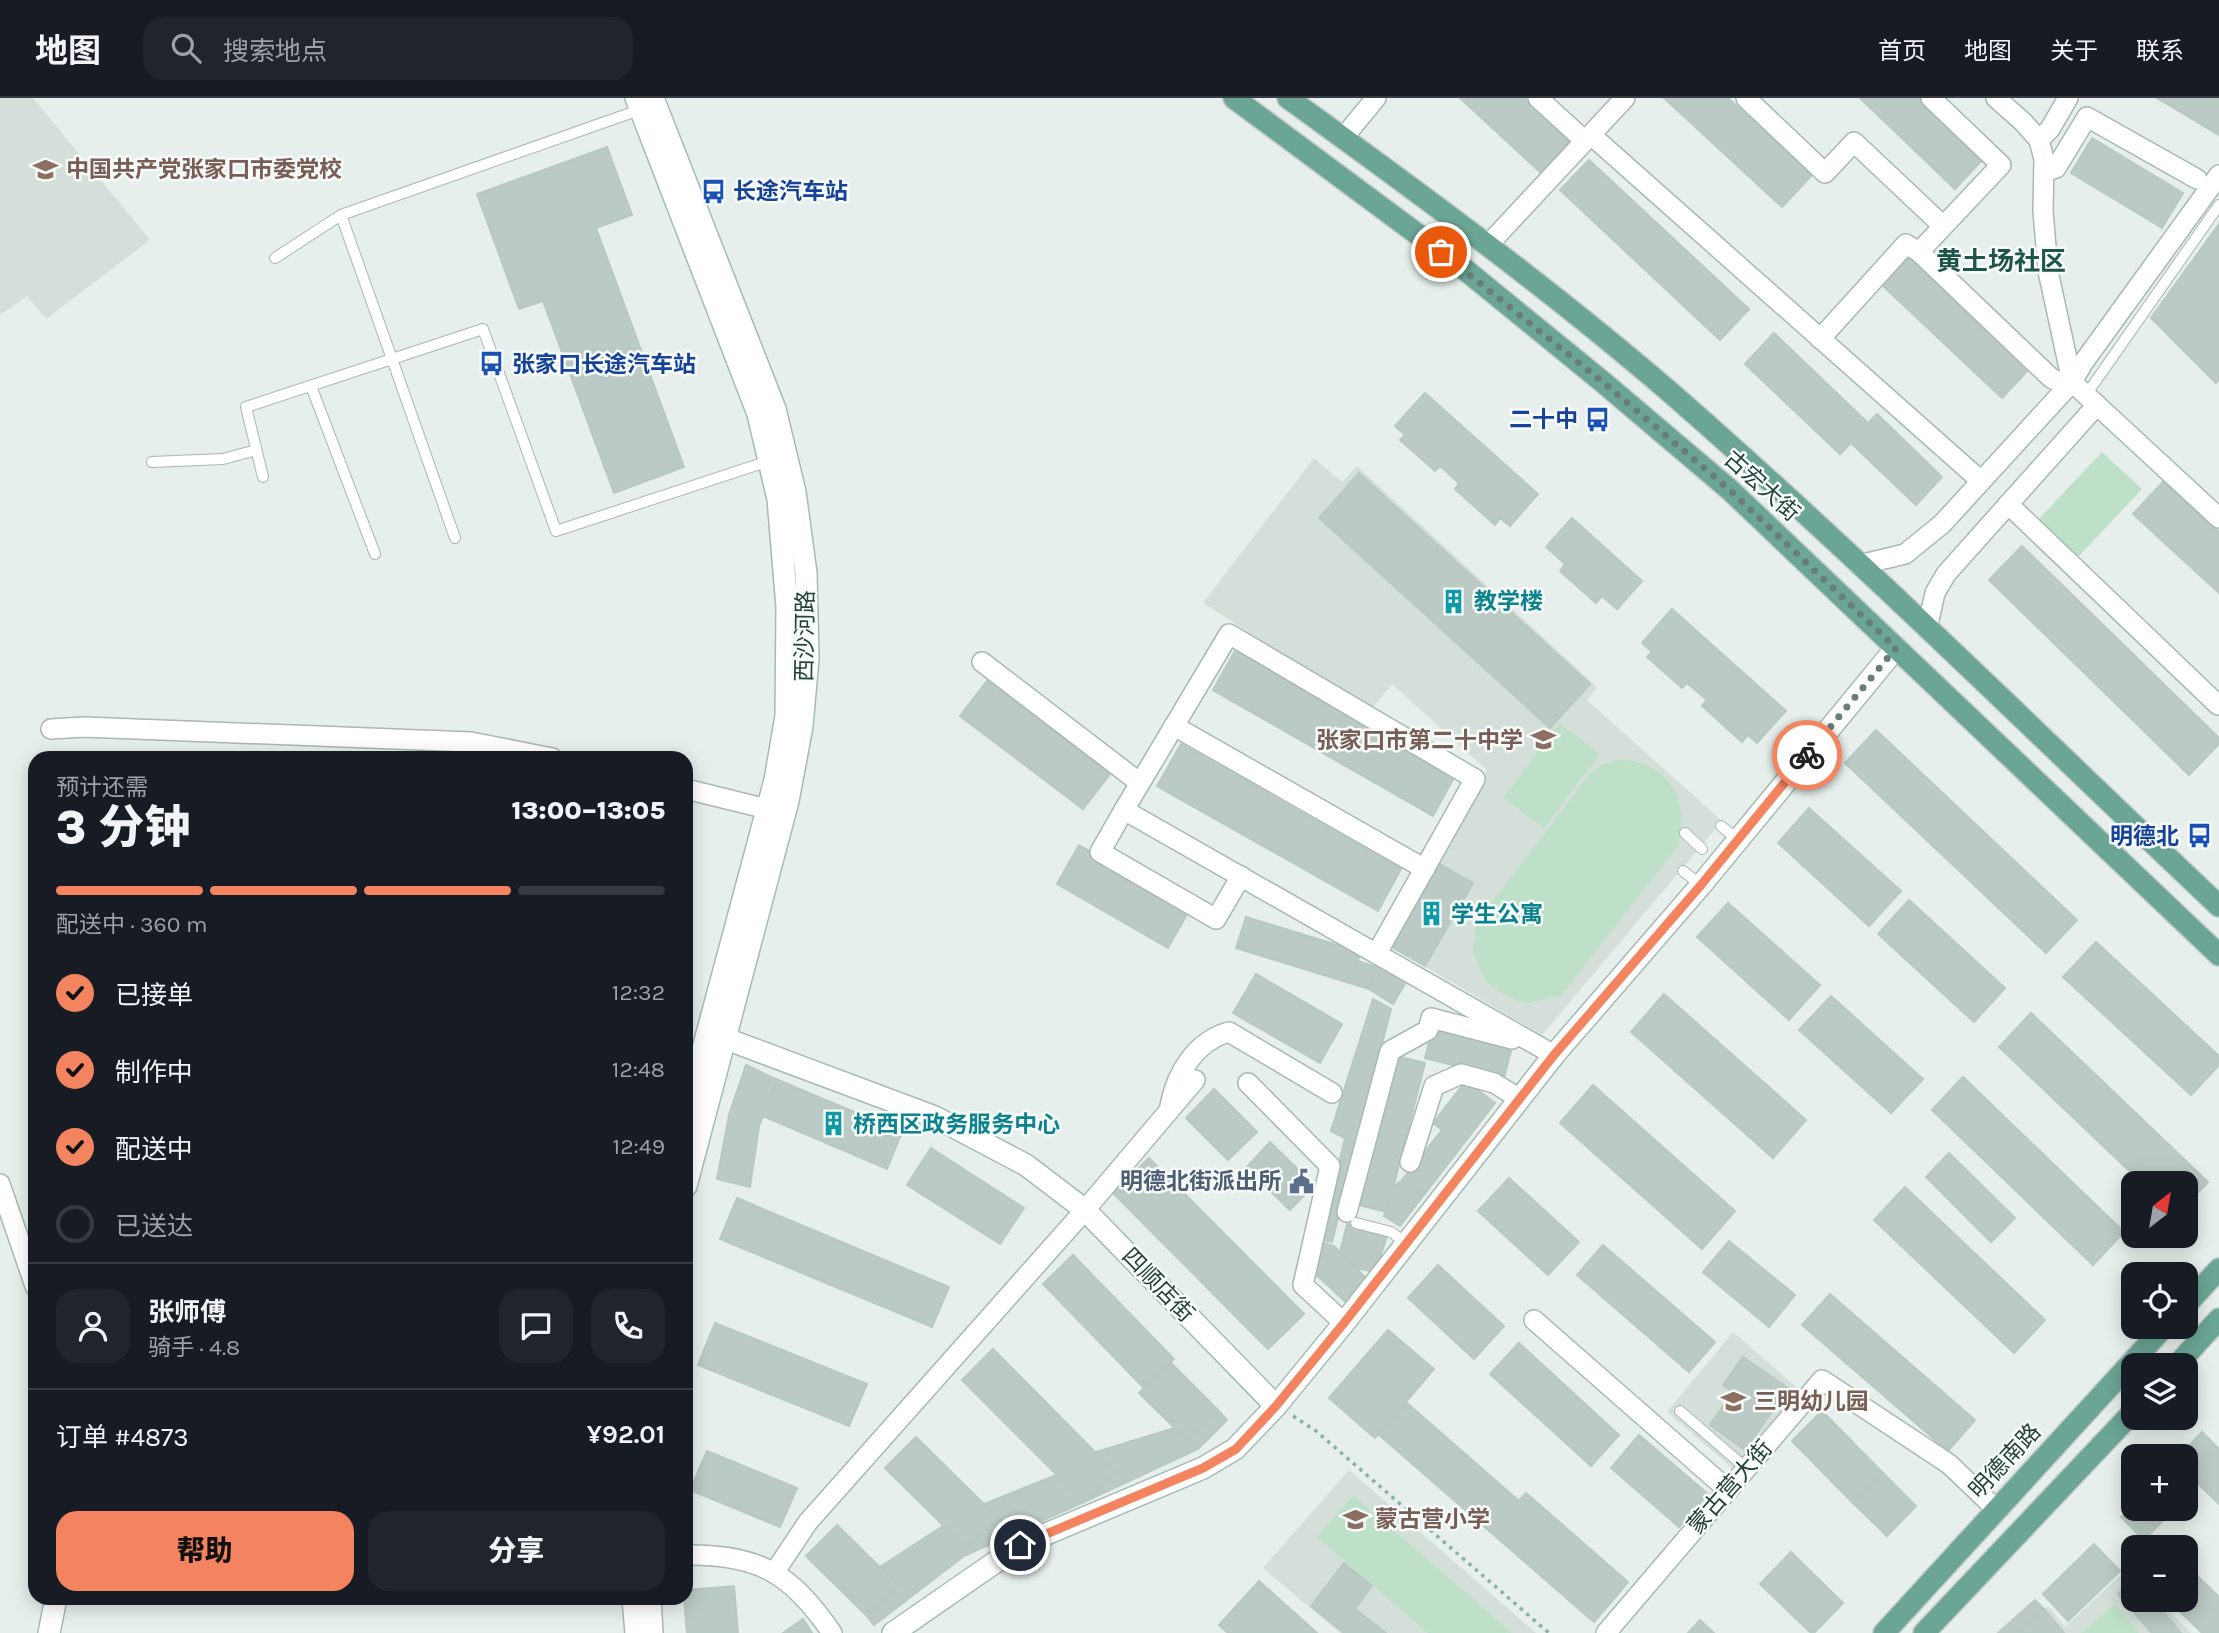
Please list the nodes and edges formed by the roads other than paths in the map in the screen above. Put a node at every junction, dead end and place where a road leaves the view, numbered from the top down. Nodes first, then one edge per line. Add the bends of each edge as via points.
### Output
1 (1234, 98) edge
2 (1288, 98) edge
3 (1376, 98) edge
4 (1538, 98) edge
5 (1746, 98) edge
6 (1931, 98) edge
7 (1996, 98) edge
8 (2068, 98) edge
9 (1616, 101) edge
10 (646, 102) edge
11 (1343, 138) junction
12 (1588, 138) junction
13 (2039, 140) junction
14 (2044, 172) junction
15 (2219, 175) edge
16 (2197, 179) dead end
17 (2219, 205) edge
18 (341, 215) junction
19 (1943, 226) junction
20 (1487, 246) junction
21 (1919, 252) junction
22 (275, 258) dead end
23 (1821, 339) junction
24 (392, 359) junction
25 (311, 386) junction
26 (2085, 394) junction
27 (257, 450) junction
28 (778, 458) junction
29 (152, 462) dead end
30 (263, 477) dead end
31 (1981, 481) junction
32 (2008, 504) junction
33 (2219, 518) edge
34 (455, 538) dead end
35 (375, 554) dead end
36 (1859, 565) junction
37 (1927, 629) junction
38 (1896, 648) junction
39 (982, 662) dead end
40 (2218, 705) edge
41 (1174, 726) junction
42 (51, 729) dead end
43 (2034, 731) junction
44 (514, 751) edge
45 (2012, 757) junction
46 (1140, 783) junction
47 (693, 791) edge
48 (767, 809) junction
49 (1124, 810) junction
50 (1685, 833) dead end
51 (1702, 849) dead end
52 (1425, 869) junction
53 (1683, 872) dead end
54 (1241, 876) junction
55 (1701, 885) junction
56 (2219, 906) edge
57 (1377, 953) junction
58 (2219, 955) edge
59 (1464, 1002) junction
60 (1452, 1023) junction
61 (716, 1035) junction
62 (1512, 1039) dead end
63 (1554, 1055) junction
64 (1195, 1080) dead end
65 (1248, 1083) dead end
66 (1332, 1093) dead end
67 (693, 1094) edge
68 (1520, 1099) junction
69 (1169, 1111) junction
70 (693, 1151) edge
71 (1409, 1162) dead end
72 (0, 1185) edge
73 (1085, 1210) junction
74 (1352, 1217) joint
75 (1407, 1244) junction
76 (28, 1266) edge
77 (2219, 1269) edge
78 (2198, 1292) edge
79 (2219, 1319) edge
80 (1534, 1320) dead end
81 (1344, 1323) junction
82 (2153, 1339) edge
83 (2187, 1353) edge
84 (1276, 1406) junction
85 (1680, 1411) dead end
86 (2121, 1425) edge
87 (1746, 1468) junction
88 (1728, 1490) junction
89 (1996, 1509) junction
90 (693, 1555) edge
91 (774, 1573) junction
92 (54, 1605) edge
93 (634, 1605) edge
94 (650, 1605) edge
95 (49, 1633) edge
96 (636, 1633) edge
97 (652, 1633) edge
98 (832, 1633) edge
99 (893, 1633) edge
100 (1606, 1633) edge
101 (1884, 1633) edge
102 (1924, 1633) edge

1 - 38 main road, 古宏大街 via 1463,268 1604,383 1730,490
2 - 11 main road, 古宏大街
3 - 11 street
4 - 12 street
5 - 19 street via 1825,173 1854,142
6 - 19 street via 2001,165
7 - 13 street
8 - 13 street
9 - 12 street
10 - 18 lane
10 - 28 street, 西沙河路 via 775,409
11 - 20 main road, 古宏大街
12 - 20 street
12 - 23 street
13 - 14 street
14 - 16 street via 2056,168 2087,117
14 - 26 street via 2048,271
15 - 26 street via 2083,363
17 - 26 lane
18 - 22 lane
18 - 24 lane
19 - 21 street
20 - 36 main road, 古宏大街 via 1670,393
21 - 23 street via 1906,244
21 - 26 street via 2051,378
23 - 31 street
24 - 25 lane
24 - 28 lane via 483,329 556,531
24 - 34 lane
25 - 27 lane via 246,407
25 - 35 lane
26 - 31 street
26 - 32 street
26 - 33 street
27 - 29 lane via 223,460
27 - 30 lane
28 - 48 street, 西沙河路 via 787,621 786,716
28 - 61 street, 西沙河路 via 795,492 806,573 808,659 802,726 788,801
31 - 36 street via 1942,524 1905,554
32 - 37 street via 1946,574 1934,593
32 - 40 street
36 - 37 main road, 古宏大街
37 - 43 main road, 古宏大街
38 - 45 main road, 古宏大街
38 - 55 street via 1729,832
39 - 46 street
41 - 46 street
41 - 52 street
41 - 52 street via 1229,634 1475,779
42 - 44 street via 471,743
43 - 45 main road
43 - 56 main road, 古宏大街
45 - 58 main road, 古宏大街
46 - 49 street
47 - 48 street
48 - 61 street, 西沙河路
49 - 54 street
49 - 54 street via 1100,852 1216,919
50 - 51 lane
52 - 57 street
53 - 55 lane
54 - 57 street
55 - 63 street
57 - 59 street
59 - 60 street
59 - 63 street
60 - 62 street
60 - 74 street via 1431,1018 1428,1030 1390,1051
61 - 67 street, 西沙河路
61 - 70 street, 西沙河路
61 - 73 street, 四顺店街 via 935,1116 1026,1165
63 - 68 street
64 - 69 street
65 - 81 street via 1330,1166 1303,1285
66 - 69 street via 1230,1032 1216,1035 1190,1059 1173,1087
68 - 71 street via 1494,1083 1461,1074 1434,1086
68 - 75 street
69 - 73 street
72 - 76 street
73 - 84 street, 四顺店街
73 - 91 street via 808,1521
74 - 75 lane via 1391,1232
75 - 81 street
77 - 78 main road
79 - 83 main road
80 - 88 street
81 - 84 street
82 - 89 main road, 明德南路
84 - 99 street via 1236,1449 1020,1545
85 - 87 lane
86 - 102 main road
87 - 88 street, 蒙古营大街
87 - 89 street, 蒙古营大街 via 1822,1380 1949,1464
88 - 100 street, 蒙古营大街
89 - 101 main road, 明德南路
90 - 91 street via 733,1557
91 - 98 street via 813,1605
92 - 95 street
93 - 96 street
94 - 97 street

